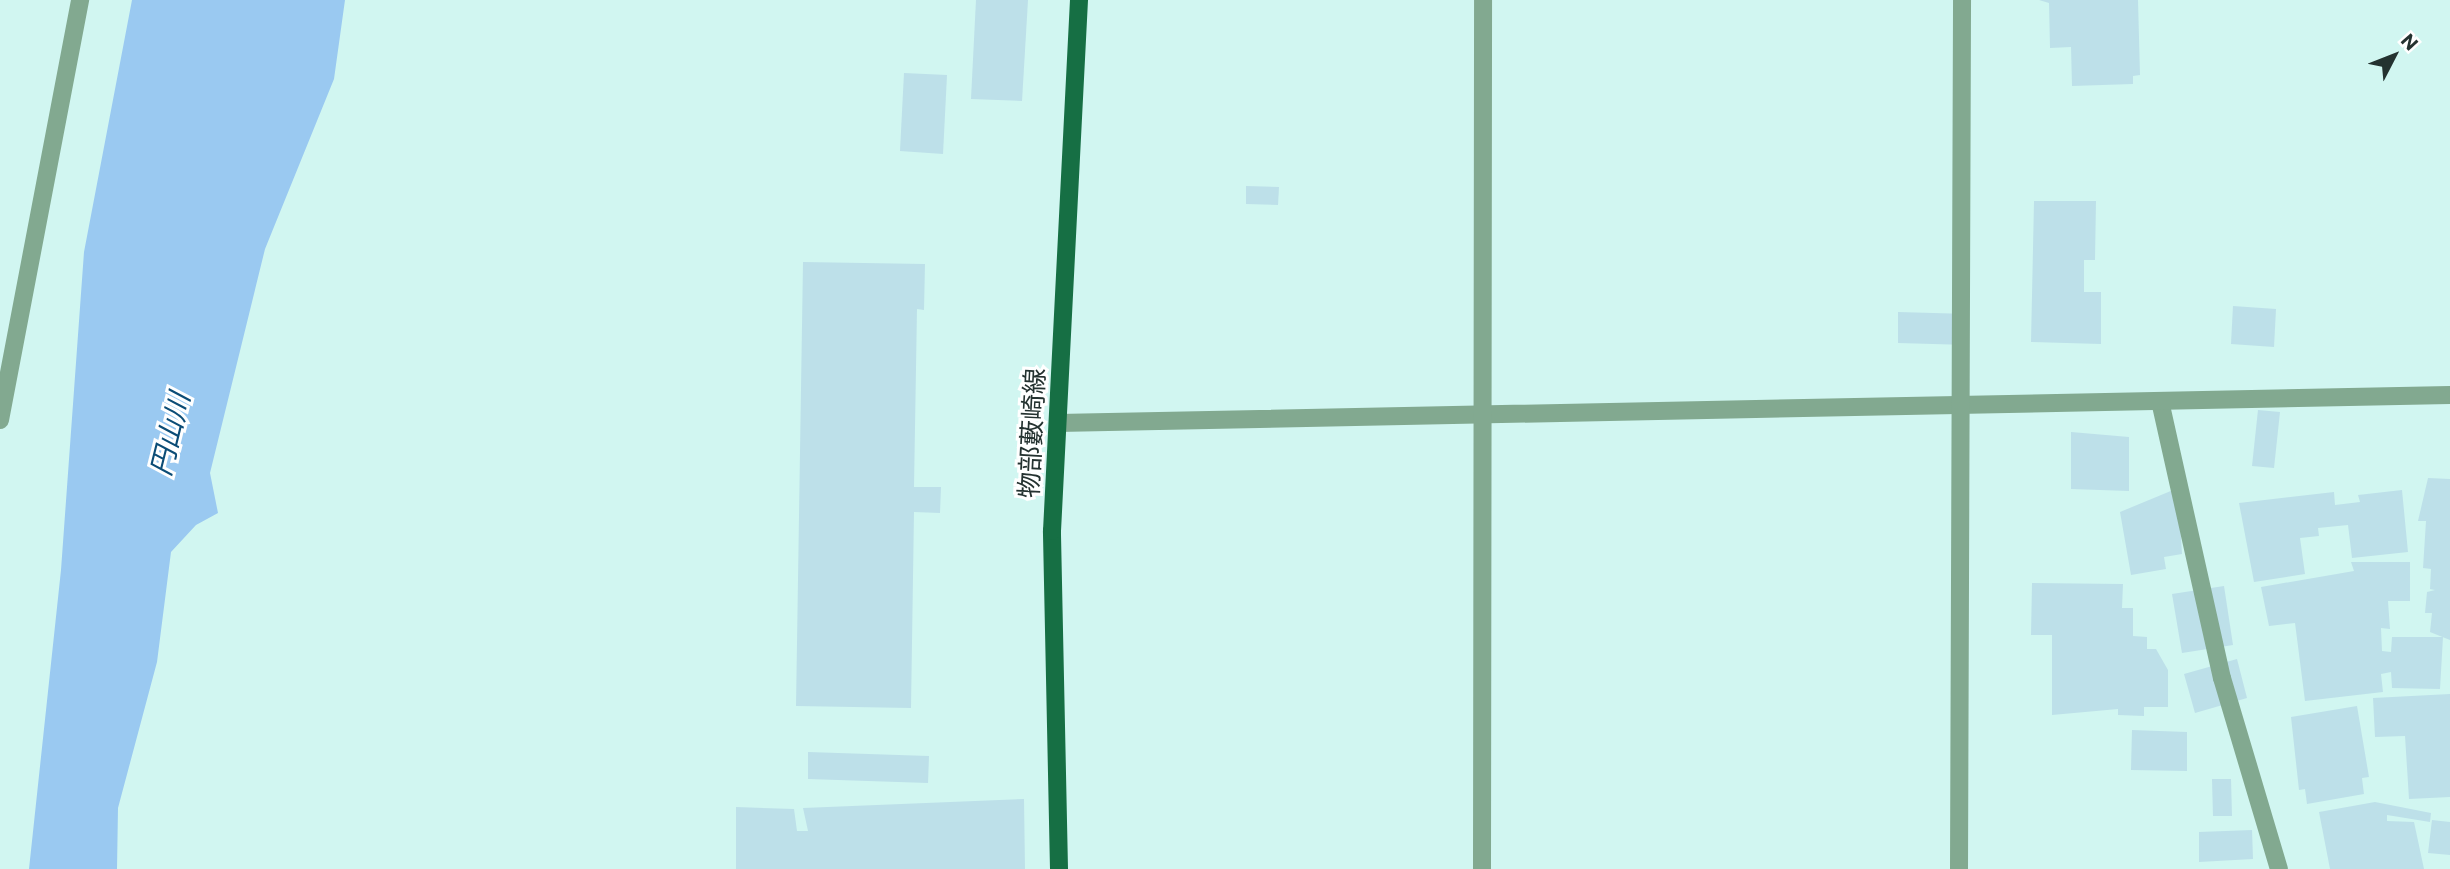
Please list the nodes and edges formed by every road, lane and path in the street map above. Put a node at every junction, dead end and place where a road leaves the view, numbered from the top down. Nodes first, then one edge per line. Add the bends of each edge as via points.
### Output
1 (80, 0) edge
2 (1079, 0) edge
3 (1483, 0) edge
4 (1962, 0) edge
5 (2450, 395) edge
6 (2160, 401) junction
7 (1961, 405) junction
8 (1485, 416) junction
9 (0, 420) edge
10 (1058, 423) junction
11 (1059, 869) edge
12 (1482, 869) edge
13 (1959, 869) edge
14 (2279, 869) edge

1 - 9 street
2 - 10 main road, 物部藪崎線
3 - 8 street
4 - 7 street
5 - 6 street
6 - 7 street
6 - 14 street via 2222,678
7 - 8 street
7 - 13 street
8 - 10 street
8 - 12 street
10 - 11 main road, 物部藪崎線 via 1052,531

